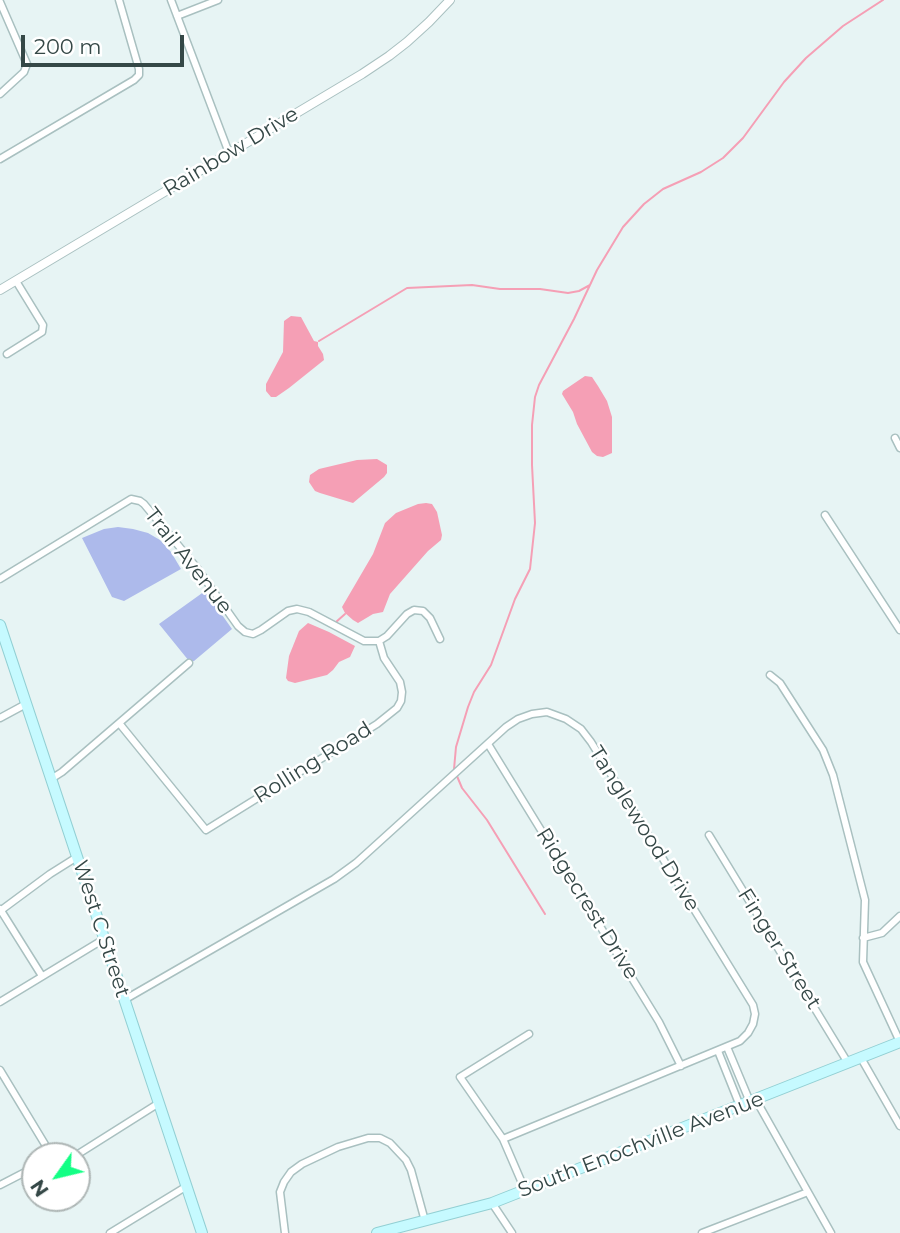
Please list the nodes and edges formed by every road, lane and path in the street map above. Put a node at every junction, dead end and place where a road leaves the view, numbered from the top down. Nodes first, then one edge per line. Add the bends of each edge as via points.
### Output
1 (119, 0) edge
2 (171, 0) edge
3 (218, 0) edge
4 (450, 0) edge
5 (0, 2) edge
6 (177, 16) junction
7 (0, 94) edge
8 (229, 153) junction
9 (0, 159) edge
10 (16, 281) junction
11 (0, 290) edge
12 (7, 354) dead end
13 (895, 438) dead end
14 (900, 447) edge
15 (825, 515) dead end
16 (0, 579) edge
17 (0, 625) edge
18 (900, 630) edge
19 (440, 639) dead end
20 (379, 641) junction
21 (189, 663) dead end
22 (770, 675) dead end
23 (26, 704) junction
24 (0, 718) edge
25 (119, 723) junction
26 (488, 744) junction
27 (51, 779) junction
28 (709, 835) dead end
29 (76, 857) junction
30 (0, 910) edge
31 (900, 916) edge
32 (863, 937) junction
33 (104, 939) junction
34 (42, 976) junction
35 (124, 1000) junction
36 (0, 1002) edge
37 (529, 1034) dead end
38 (900, 1042) edge
39 (727, 1047) junction
40 (718, 1051) junction
41 (861, 1058) junction
42 (848, 1063) junction
43 (681, 1066) junction
44 (0, 1070) edge
45 (159, 1103) junction
46 (749, 1103) junction
47 (900, 1126) edge
48 (503, 1139) junction
49 (44, 1142) edge
50 (91, 1146) edge
51 (21, 1174) edge
52 (0, 1185) edge
53 (187, 1186) junction
54 (525, 1190) junction
55 (808, 1192) junction
56 (492, 1203) junction
57 (425, 1221) junction
58 (415, 1228) edge
59 (110, 1233) edge
60 (202, 1233) edge
61 (285, 1233) edge
62 (377, 1233) edge
63 (512, 1233) edge
64 (702, 1233) edge
65 (831, 1233) edge

1 - 9 street via 139,75
2 - 6 street
3 - 6 street
4 - 8 street, Rainbow Drive via 389,56
5 - 7 street via 27,64
6 - 8 street
8 - 10 street, Rainbow Drive
10 - 11 street, Rainbow Drive
10 - 12 street via 43,332
13 - 14 street
15 - 18 street
16 - 20 street, Trail Avenue via 131,499 144,504 246,632 253,634 297,609 364,641
17 - 23 main road, West C Street
19 - 20 street via 430,618 414,610
20 - 25 street, Rolling Road via 400,682 397,708 205,830
21 - 25 street
22 - 32 street via 816,739 834,775 865,900
23 - 24 street
23 - 27 main road, West C Street
25 - 27 street
26 - 35 street, Tanglewood Drive via 334,879
26 - 39 street, Tanglewood Drive via 506,727 532,714 547,712 581,729 753,1005 755,1014 748,1033
26 - 43 street, Ridgecrest Drive via 659,1022
27 - 29 main road, West C Street
28 - 42 street, Finger Street
29 - 30 street
29 - 33 main road, West C Street
30 - 34 street
31 - 32 street via 882,933
32 - 38 street via 863,962
33 - 34 street
33 - 35 main road, West C Street
34 - 36 street
35 - 45 main road, West C Street
37 - 48 street via 460,1077
38 - 41 main road, South Enochville Avenue
39 - 40 street, Tanglewood Drive
39 - 46 street
40 - 43 street, Tanglewood Drive
40 - 46 street
41 - 42 main road, South Enochville Avenue
41 - 47 street
42 - 46 main road, South Enochville Avenue
43 - 48 street, Tanglewood Drive
44 - 49 street
45 - 50 street
45 - 53 main road, West C Street
46 - 54 main road, South Enochville Avenue
46 - 55 street
48 - 54 street
51 - 52 street
53 - 59 street
53 - 60 main road, West C Street
54 - 56 main road, South Enochville Avenue
55 - 64 street
55 - 65 street
56 - 57 main road, South Enochville Avenue
56 - 63 street
57 - 58 main road, South Enochville Avenue
57 - 61 street via 406,1160 390,1143 368,1138 338,1147 291,1172 279,1192
58 - 62 main road, South Enochville Avenue

